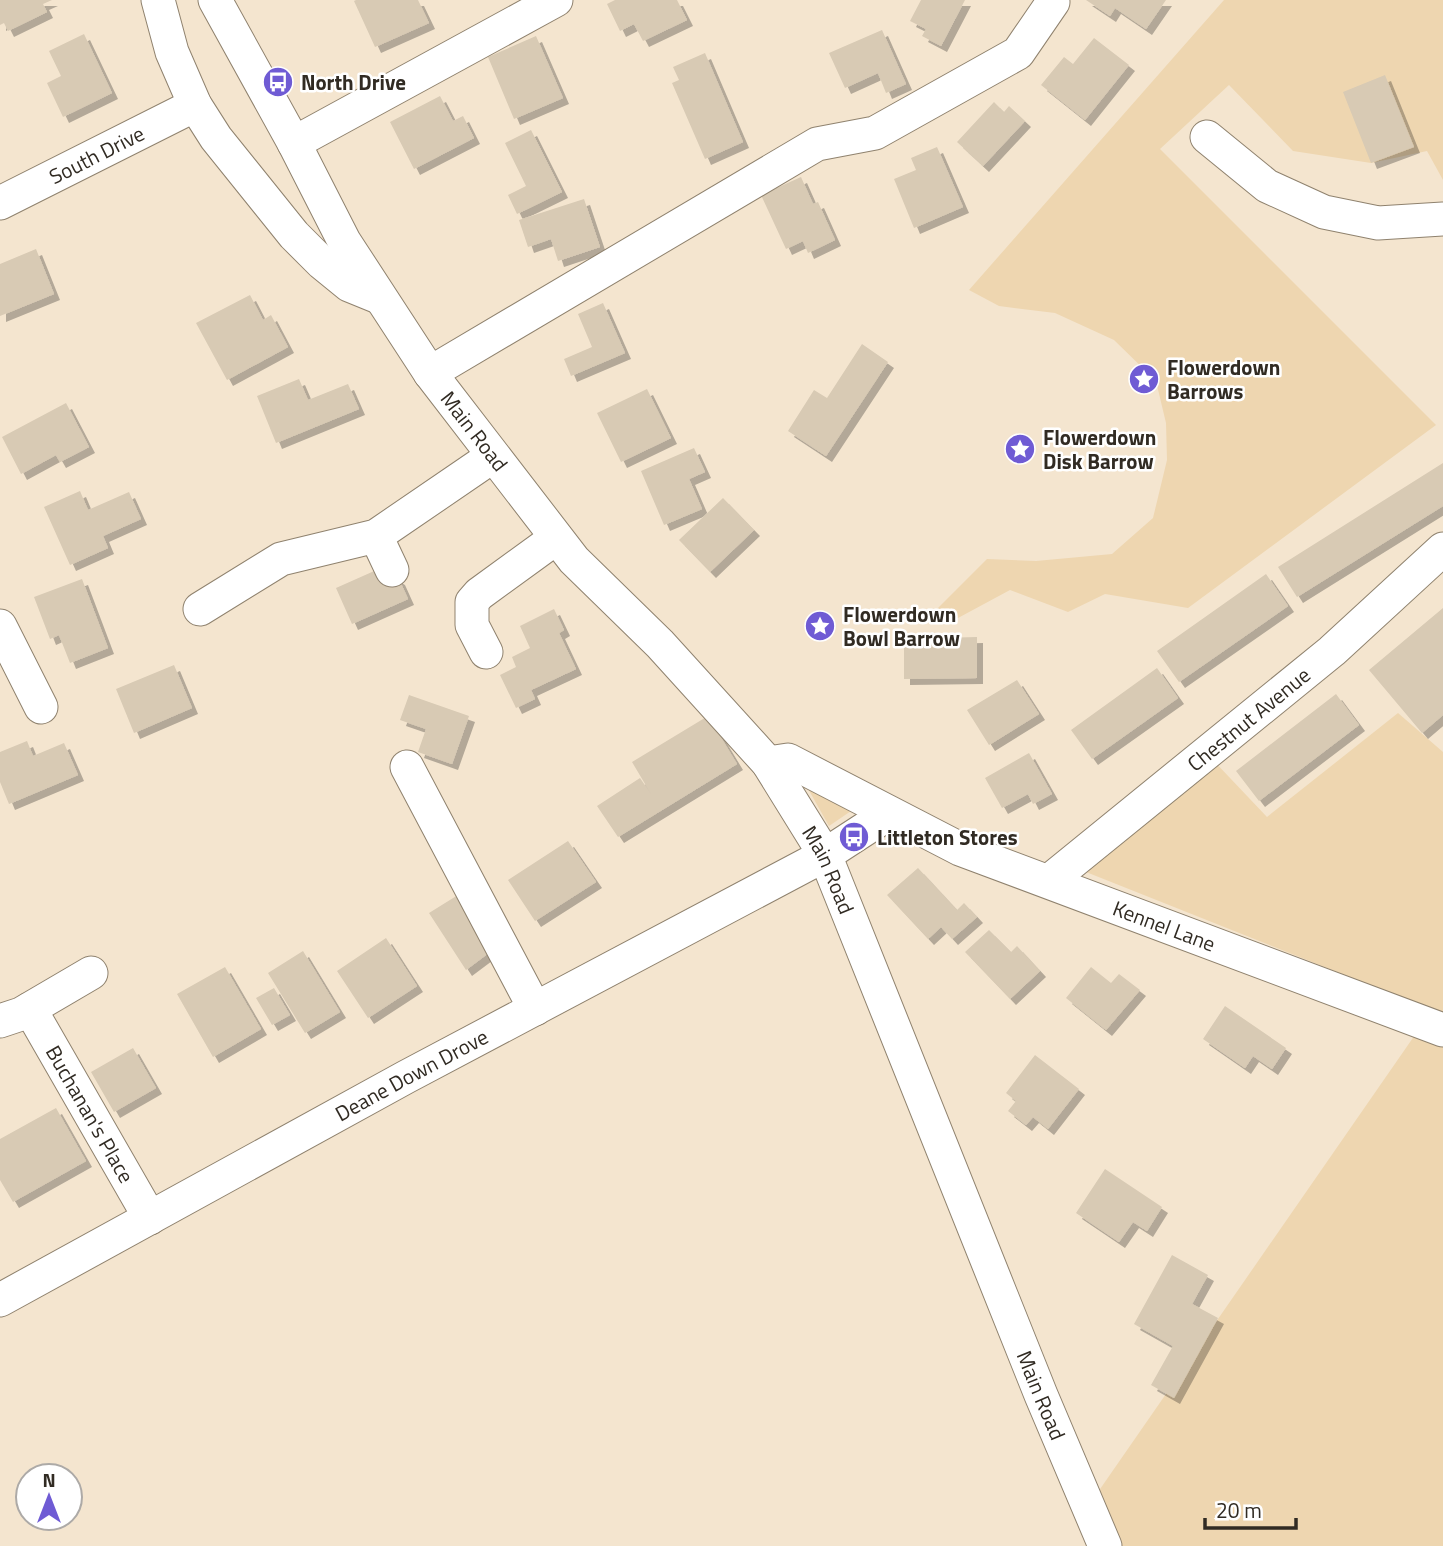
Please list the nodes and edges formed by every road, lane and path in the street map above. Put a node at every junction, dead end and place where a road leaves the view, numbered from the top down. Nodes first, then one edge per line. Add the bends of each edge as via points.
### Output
1 (158, 0) edge
2 (215, 0) edge
3 (556, 0) edge
4 (1053, 2) dead end
5 (195, 105) junction
6 (1207, 137) dead end
7 (294, 143) junction
8 (0, 203) edge
9 (1443, 219) edge
10 (378, 297) junction
11 (430, 373) junction
12 (493, 456) junction
13 (376, 536) junction
14 (556, 538) junction
15 (1443, 549) edge
16 (392, 570) dead end
17 (200, 609) dead end
18 (0, 626) edge
19 (486, 652) dead end
20 (41, 708) dead end
21 (768, 763) junction
22 (407, 767) dead end
23 (888, 814) junction
24 (825, 855) junction
25 (1049, 881) junction
26 (90, 973) dead end
27 (30, 1009) junction
28 (535, 1009) junction
29 (0, 1021) edge
30 (1443, 1030) edge
31 (150, 1218) junction
32 (0, 1300) edge
33 (1105, 1546) edge

1 - 5 street via 172,52
2 - 7 street, Main Road
3 - 7 street
4 - 11 street via 1018,53 875,133 817,144
5 - 8 street, South Drive
5 - 10 street via 295,235 349,285
6 - 9 street via 1267,186 1324,212 1378,223
7 - 10 street, Main Road
10 - 11 street, Main Road
11 - 12 street, Main Road
12 - 13 street
12 - 14 street, Main Road
13 - 16 street
13 - 17 street via 281,559
14 - 19 street via 478,593 472,602 472,625
14 - 21 street, Main Road
15 - 25 street, Chestnut Avenue via 1332,651
18 - 20 street
21 - 23 street, Kennel Lane via 788,760
21 - 24 street, Main Road
22 - 28 street
23 - 24 street
23 - 25 street, Kennel Lane via 960,849
24 - 28 street, Deane Down Drove
24 - 33 street, Main Road
25 - 30 street, Kennel Lane
26 - 27 street
27 - 29 street
27 - 31 street, Buchanan's Place
28 - 31 street, Deane Down Drove
31 - 32 street, Deane Down Drove

